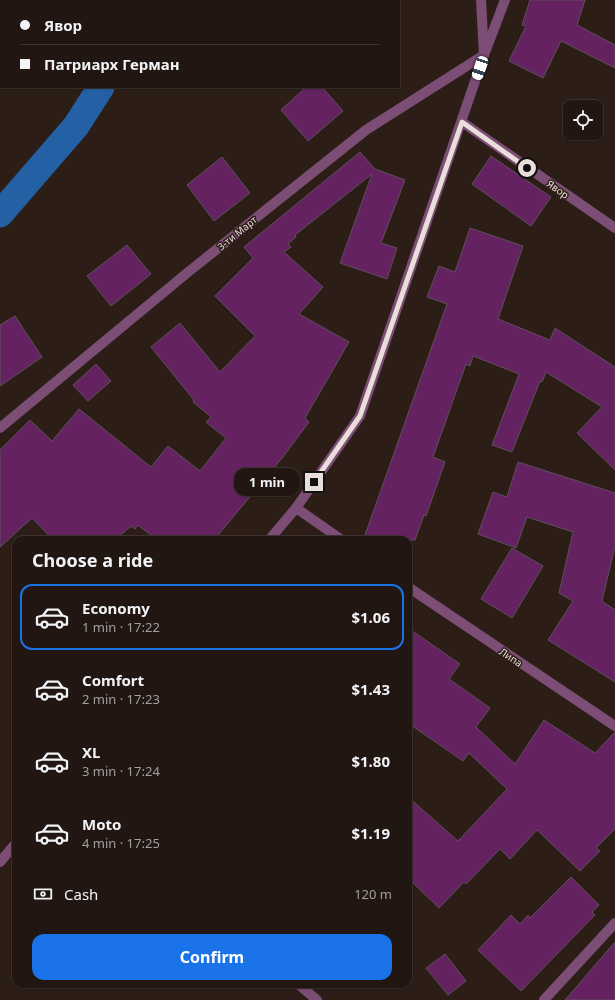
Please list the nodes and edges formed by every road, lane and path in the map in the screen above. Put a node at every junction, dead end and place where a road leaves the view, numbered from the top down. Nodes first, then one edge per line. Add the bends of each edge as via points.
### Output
1 (480, 0) edge
2 (505, 0) edge
3 (484, 55) junction
4 (462, 122) junction
5 (615, 228) edge
6 (0, 428) edge
7 (296, 508) junction
8 (272, 536) edge
9 (336, 536) edge
10 (412, 590) edge
11 (615, 726) edge
12 (12, 848) edge
13 (0, 862) edge
14 (615, 923) edge
15 (303, 988) edge
16 (317, 1000) edge
17 (544, 1000) edge

1 - 3 street
2 - 3 street
3 - 4 street
3 - 6 street, 3-ти Март via 366,130
4 - 5 street, Явор
4 - 7 street via 360,416
7 - 8 street
7 - 9 street
10 - 11 street, Липа
12 - 13 street
14 - 17 street
15 - 16 street

